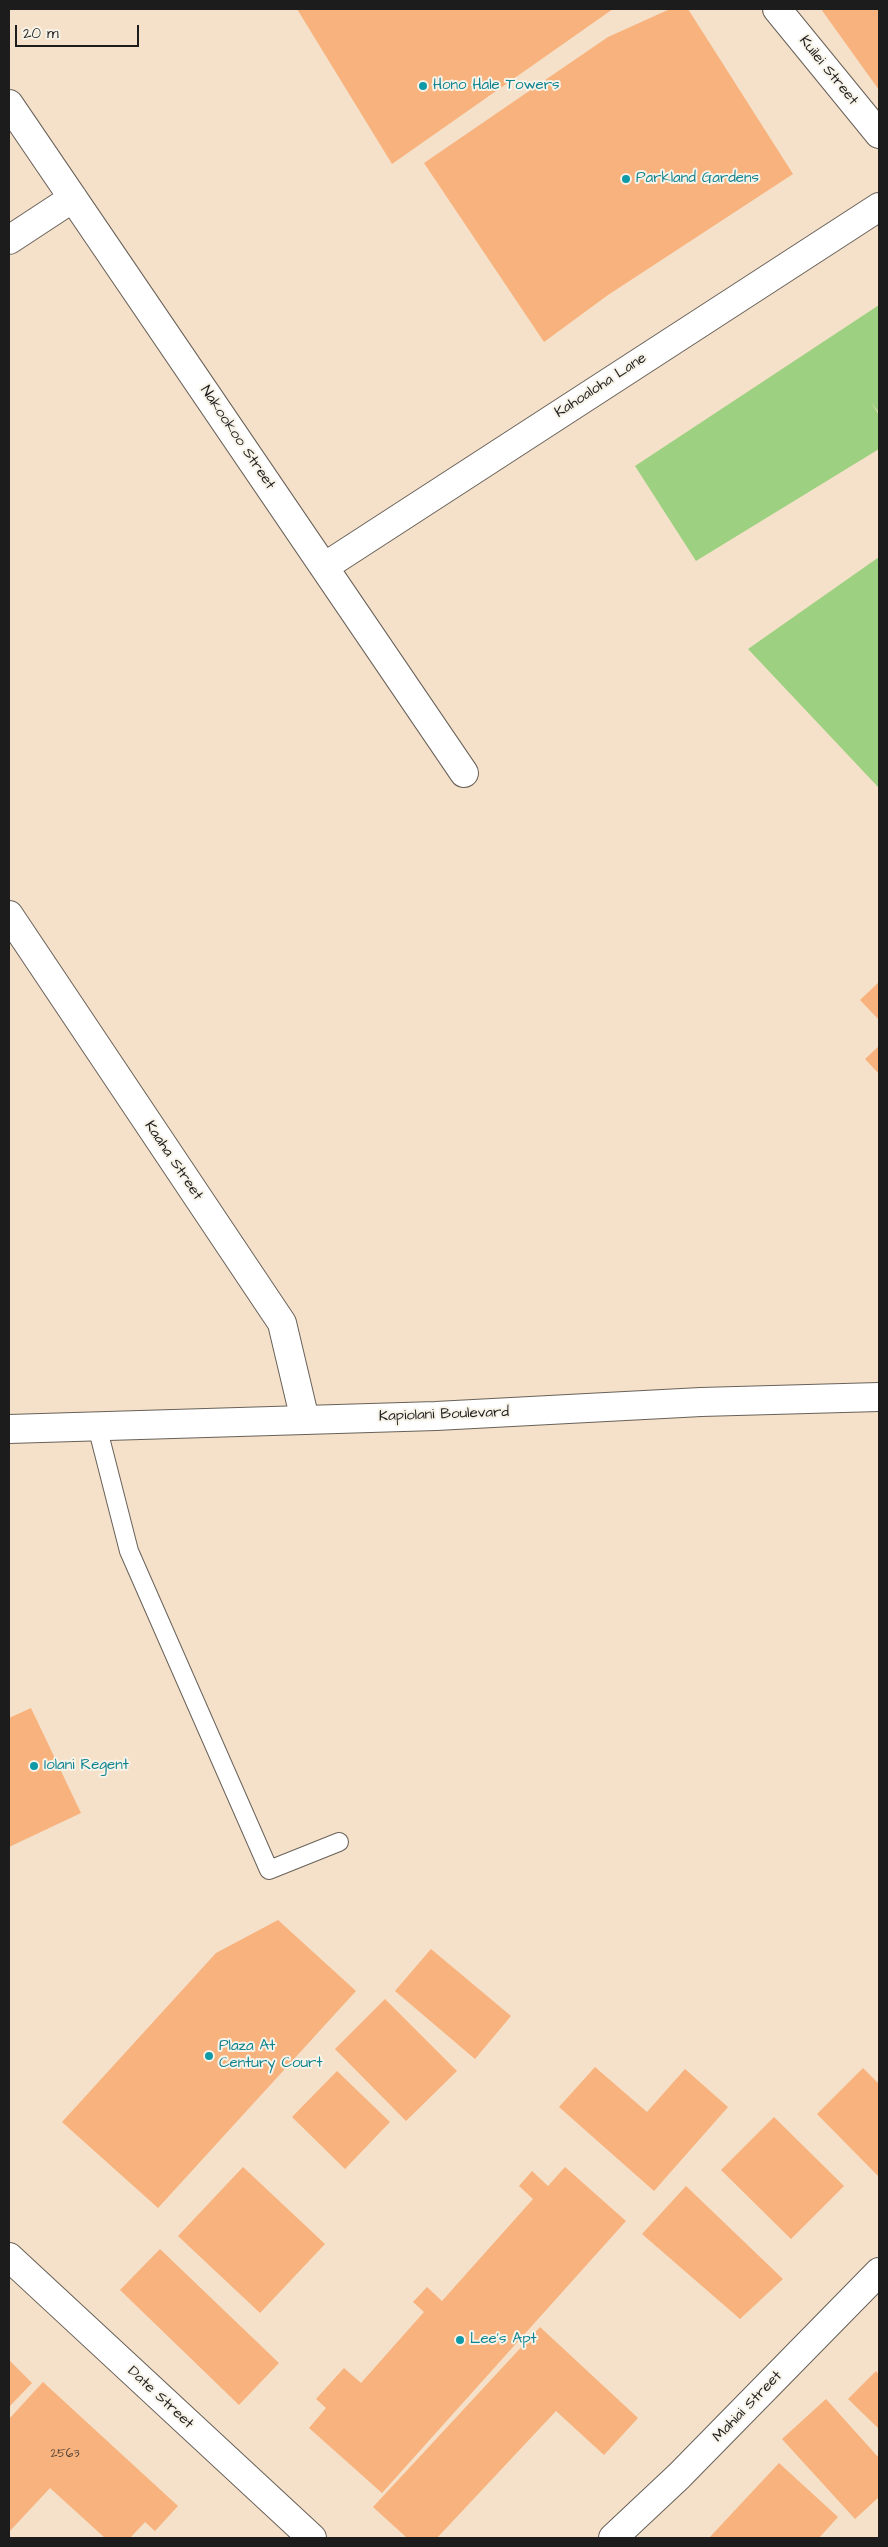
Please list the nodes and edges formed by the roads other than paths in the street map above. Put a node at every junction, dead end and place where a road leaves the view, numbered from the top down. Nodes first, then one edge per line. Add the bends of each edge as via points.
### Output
1 (777, 9) edge
2 (9, 104) edge
3 (879, 134) edge
4 (73, 198) junction
5 (879, 207) edge
6 (9, 240) edge
7 (324, 567) junction
8 (464, 773) dead end
9 (9, 915) edge
10 (879, 1397) edge
11 (305, 1420) junction
12 (97, 1426) junction
13 (9, 1429) edge
14 (339, 1842) dead end
15 (9, 2257) edge
16 (879, 2272) edge
17 (312, 2538) edge
18 (613, 2538) edge

1 - 3 street, Kuilei Street
2 - 4 street, Nakookoo Street
4 - 6 street
4 - 7 street, Nakookoo Street
5 - 7 street, Kahoaloha Lane
7 - 8 street, Nakookoo Street
9 - 11 street, Kaaha Street via 282,1323
10 - 11 street, Kapiolani Boulevard
11 - 12 street, Kapiolani Boulevard
12 - 13 street, Kapiolani Boulevard
12 - 14 lane via 129,1551 269,1870
15 - 17 street, Date Street
16 - 18 street, Mahiai Street via 679,2476

